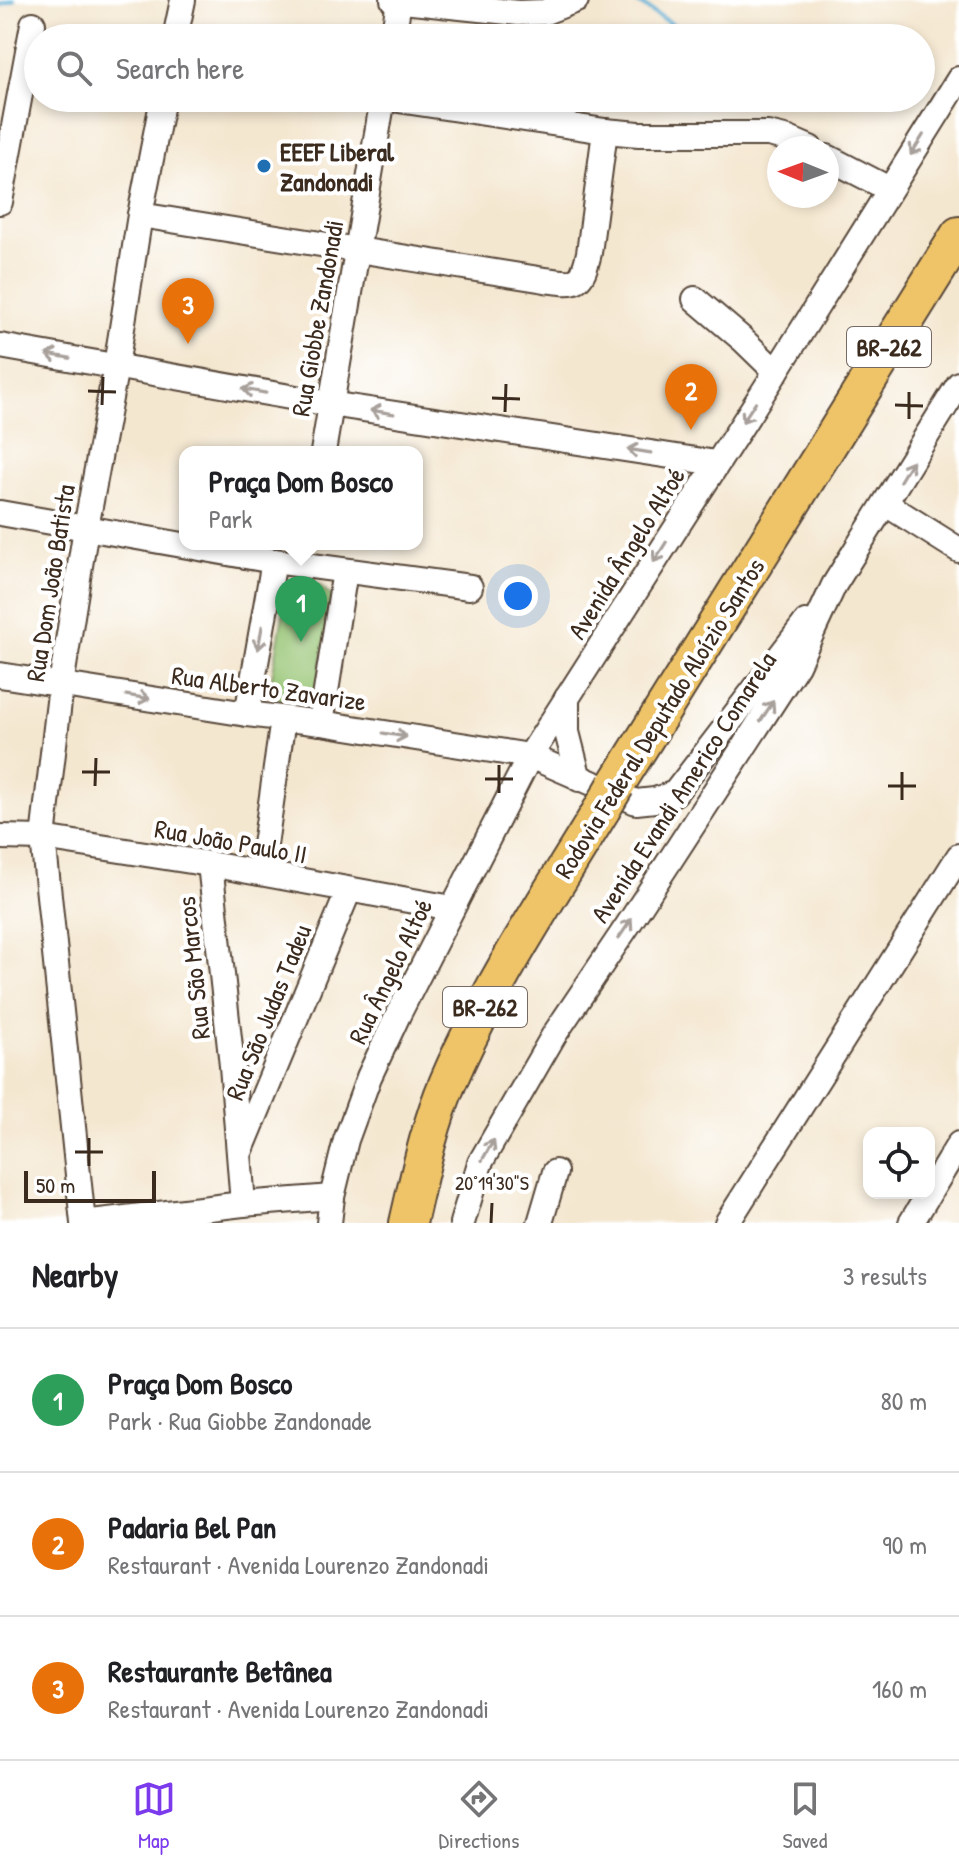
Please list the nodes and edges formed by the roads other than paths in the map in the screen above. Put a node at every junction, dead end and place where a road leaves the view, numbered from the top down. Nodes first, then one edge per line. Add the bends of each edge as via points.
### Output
1 (183, 0) edge
2 (396, 0) edge
3 (576, 0) edge
4 (178, 24) edge
5 (394, 24) edge
6 (0, 70) edge
7 (24, 73) edge
8 (24, 78) edge
9 (959, 79) edge
10 (160, 112) edge
11 (382, 112) edge
12 (478, 112) edge
13 (605, 131) junction
14 (776, 136) edge
15 (839, 163) edge
16 (889, 189) junction
17 (1, 191) edge
18 (140, 215) junction
19 (959, 235) edge
20 (358, 248) junction
21 (695, 299) dead end
22 (0, 346) edge
23 (116, 366) junction
24 (776, 372) junction
25 (959, 384) edge
26 (330, 404) junction
27 (324, 446) edge
28 (716, 463) junction
29 (886, 504) junction
30 (0, 513) edge
31 (86, 528) junction
32 (179, 544) edge
33 (211, 550) edge
34 (959, 550) edge
35 (308, 555) edge
36 (274, 561) junction
37 (345, 571) junction
38 (834, 585) junction
39 (470, 587) dead end
40 (0, 675) edge
41 (61, 685) junction
42 (567, 698) junction
43 (247, 714) junction
44 (283, 719) junction
45 (321, 723) junction
46 (530, 756) junction
47 (571, 775) junction
48 (618, 799) junction
49 (508, 800) junction
50 (0, 837) edge
51 (43, 838) junction
52 (959, 856) edge
53 (210, 864) junction
54 (261, 873) junction
55 (349, 890) junction
56 (452, 908) junction
57 (232, 1066) junction
58 (275, 1070) junction
59 (959, 1144) edge
60 (239, 1155) junction
61 (555, 1172) dead end
62 (332, 1197) junction
63 (243, 1204) junction
64 (83, 1223) edge
65 (329, 1223) edge
66 (408, 1223) edge
67 (462, 1223) edge
68 (540, 1223) edge
69 (727, 1223) edge
70 (911, 1223) edge

1 - 4 street
2 - 3 street via 518,13 545,12
2 - 5 street
6 - 7 street
8 - 17 street
9 -> 16 street, Avenida Ângelo Altoé
10 - 18 street, Rua Dom João Batista
11 - 20 street, Rua Giobbe Zandonadi
12 - 13 street
13 - 14 street
13 - 20 street via 589,253 574,282
15 - 16 street
16 - 24 street, Avenida Ângelo Altoé
18 - 20 street
18 - 23 street, Rua Dom João Batista
19 - 48 highway, Rodovia Federal Deputado Aloízio Santos / BR-262
20 - 26 street, Rua Giobbe Zandonadi
21 - 24 street
23 -> 22 street
26 -> 23 street
23 - 31 street, Rua Dom João Batista
24 -> 28 street, Avenida Ângelo Altoé
29 -> 25 street, Avenida Evandi Americo Comarela
26 - 27 street, Rua Giobbe Zandonadi
28 -> 26 street
28 -> 42 street, Avenida Ângelo Altoé
29 - 34 street
29 - 38 street, Avenida Evandi Americo Comarela
30 - 31 street
31 - 32 street
31 - 41 street, Rua Dom João Batista
33 - 36 street
35 - 36 street
35 - 37 street
36 -> 43 street
37 - 39 street
37 - 45 street
38 - 48 street via 675,793 655,800
67 -> 38 street, Avenida Evandi Americo Comarela via 480,1163 554,1035 797,665
40 - 41 street, Rua Alberto Zavarize
41 -> 43 street, Rua Alberto Zavarize
41 - 51 street, Rua Dom João Batista
42 - 46 street, Avenida Ângelo Altoé
42 - 47 street
43 - 44 street, Rua Alberto Zavarize
44 - 45 street, Rua Alberto Zavarize
44 - 54 street
45 -> 46 street, Rua Alberto Zavarize
46 - 47 street
46 - 49 street, Rua Ângelo Altoé
47 - 48 street
47 - 49 street via 531,785
48 - 66 highway, Rodovia Federal Deputado Aloízio Santos / BR-262 via 496,984 448,1083
49 - 56 street, Rua Ângelo Altoé
50 - 51 street, Rua João Paulo II
51 - 53 street, Rua João Paulo II
51 - 64 street, Rua Dom João Batista
52 - 69 street
53 - 54 street, Rua João Paulo II
53 - 57 street, Rua São Marcos
54 - 55 street, Rua João Paulo II
55 - 56 street, Rua João Paulo II
55 - 58 street, Rua São Judas Tadeu
56 - 62 street, Rua Ângelo Altoé via 369,1077
57 - 58 street, Rua São Marcos
57 - 60 street, Rua São Marcos
58 - 60 street, Rua São Judas Tadeu
59 - 70 street
60 - 63 street, Rua São Marcos
61 - 68 street
62 - 63 street
62 - 65 street, Rua Ângelo Altoé
63 - 64 street

